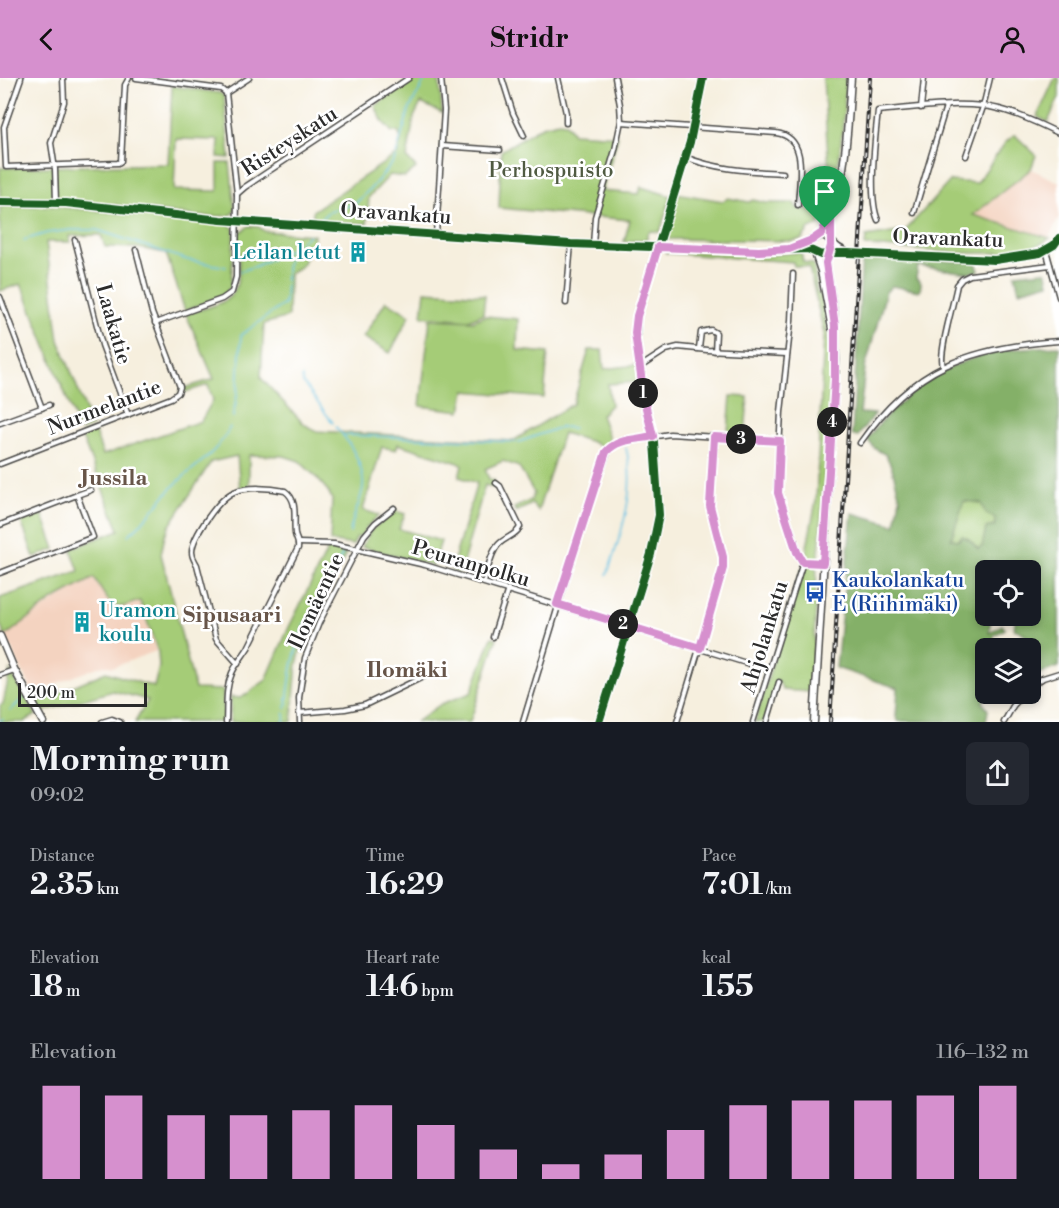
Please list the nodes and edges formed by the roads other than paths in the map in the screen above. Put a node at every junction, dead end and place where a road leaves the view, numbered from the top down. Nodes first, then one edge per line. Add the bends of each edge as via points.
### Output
1 (21, 78) edge
2 (63, 78) edge
3 (136, 78) edge
4 (249, 78) edge
5 (399, 78) edge
6 (409, 78) edge
7 (441, 78) edge
8 (502, 78) edge
9 (558, 78) edge
10 (615, 78) edge
11 (703, 78) edge
12 (851, 78) edge
13 (924, 78) edge
14 (990, 78) edge
15 (127, 79) edge
16 (402, 83) junction
17 (226, 93) junction
18 (946, 106) junction
19 (983, 107) junction
20 (921, 108) junction
21 (621, 122) junction
22 (566, 123) dead end
23 (692, 128) junction
24 (1059, 133) edge
25 (524, 136) dead end
26 (442, 146) junction
27 (500, 150) dead end
28 (966, 156) dead end
29 (685, 158) junction
30 (54, 164) junction
31 (783, 173) dead end
32 (237, 194) junction
33 (0, 202) edge
34 (56, 202) junction
35 (798, 205) dead end
36 (831, 212) junction
37 (914, 213) dead end
38 (878, 220) dead end
39 (237, 221) junction
40 (436, 234) junction
41 (820, 235) junction
42 (1059, 238) edge
43 (75, 240) dead end
44 (812, 240) junction
45 (831, 241) junction
46 (571, 244) junction
47 (593, 245) junction
48 (658, 247) junction
49 (789, 249) junction
50 (136, 250) dead end
51 (1046, 250) junction
52 (813, 252) junction
53 (848, 253) junction
54 (828, 254) junction
55 (1050, 265) junction
56 (793, 274) dead end
57 (0, 297) edge
58 (1059, 297) edge
59 (566, 303) dead end
60 (1, 306) edge
61 (155, 323) junction
62 (1059, 341) edge
63 (835, 343) junction
64 (699, 348) junction
65 (715, 351) junction
66 (787, 354) junction
67 (942, 366) junction
68 (640, 367) junction
69 (49, 405) dead end
70 (42, 408) junction
71 (128, 415) junction
72 (0, 423) edge
73 (653, 436) junction
74 (714, 437) junction
75 (780, 441) junction
76 (860, 443) dead end
77 (0, 464) edge
78 (496, 483) dead end
79 (91, 490) dead end
80 (77, 495) junction
81 (394, 508) dead end
82 (0, 525) edge
83 (299, 543) junction
84 (358, 548) junction
85 (803, 562) junction
86 (823, 563) junction
87 (0, 573) edge
88 (484, 582) junction
89 (508, 589) junction
90 (557, 604) junction
91 (629, 626) junction
92 (0, 636) edge
93 (493, 637) dead end
94 (700, 648) junction
95 (238, 664) junction
96 (14, 669) junction
97 (769, 670) junction
98 (433, 672) dead end
99 (1059, 673) edge
100 (0, 675) edge
101 (1041, 679) edge
102 (779, 682) dead end
103 (1015, 704) edge
104 (299, 713) junction
105 (43, 722) edge
106 (102, 722) edge
107 (120, 722) edge
108 (226, 722) edge
109 (300, 722) edge
110 (523, 722) edge
111 (599, 722) edge
112 (677, 722) edge
113 (753, 722) edge
114 (767, 722) edge
115 (814, 722) edge
116 (1004, 722) edge

1 - 30 street via 4,127 6,166
2 - 30 street via 64,102 51,143
3 - 17 street
4 - 17 street
5 - 16 street
6 - 16 street, Risteyskatu
7 - 26 street
8 - 25 street
9 - 22 street
10 - 21 street
11 - 23 street
12 - 36 street via 845,157
13 - 20 street
14 - 19 street
15 - 30 street via 121,161
16 - 32 street, Risteyskatu
17 - 32 street
18 - 19 street
18 - 20 street
18 - 37 street
19 - 24 street via 1014,113
19 - 28 street
20 - 38 street via 878,111 873,205
21 - 23 street
21 - 47 street via 595,217
23 - 29 street
23 - 35 street via 776,132 790,137 799,156
26 - 27 street
26 - 40 street
29 - 31 street via 724,169
29 - 48 street
30 - 34 street
32 - 39 street, Risteyskatu
33 - 34 street, Oravankatu
34 - 39 street, Oravankatu
36 - 41 street
36 - 45 street
39 - 40 street, Oravankatu
39 - 61 street, Risteyskatu via 232,292
40 - 46 street, Oravankatu
41 - 44 street
41 - 45 street
42 - 51 street
43 - 71 street, Laakatie via 102,345
44 - 49 street, Oravankatu
44 - 52 street
45 - 53 street, Oravankatu
45 - 54 street
46 - 47 street, Oravankatu
46 - 59 street
47 - 48 street, Oravankatu
48 - 49 street, Oravankatu
48 - 68 street via 637,316
49 - 52 street, Oravankatu
50 - 61 street, Nurmelantie
51 - 53 street, Oravankatu via 985,260
51 - 55 street
52 - 54 street
52 - 63 street via 821,271
53 - 54 street, Oravankatu
54 - 63 street via 826,271
55 - 58 street
55 - 67 street via 962,279 957,285 943,345
56 - 66 street
57 - 60 street
60 - 70 street
61 - 71 street, Nurmelantie via 180,390 176,396
62 - 67 street via 995,348
63 - 86 street
64 - 65 street
64 - 65 street via 701,332 711,330 716,333
64 - 68 street via 672,347
65 - 66 street
66 - 75 street
67 - 76 street via 890,406
68 - 73 street
69 - 70 street
70 - 72 street
71 - 77 street, Nurmelantie
73 - 74 street
73 - 90 street via 624,441 606,452
73 - 91 street via 658,522
74 - 75 street
74 - 94 street via 710,506 723,568
75 - 85 street via 778,493
78 - 88 street via 520,527 496,548
79 - 80 street
80 - 82 street
80 - 87 street via 93,537
81 - 84 street, Ilomäentie via 375,523
83 - 84 street, Peuranpolku
83 - 95 street
83 - 95 street via 292,497 285,491 271,490 231,493 196,537 192,557 214,633
84 - 88 street, Peuranpolku
84 - 104 street, Ilomäentie via 305,658
85 - 86 street
85 - 97 street, Ahjolankatu
86 - 115 street
88 - 89 street, Peuranpolku
89 - 90 street, Peuranpolku
89 - 93 street
90 - 91 street, Peuranpolku
90 - 110 street
91 - 94 street, Peuranpolku
91 - 111 street
92 - 96 street
94 - 97 street, Peuranpolku
94 - 112 street
95 - 108 street via 227,688
96 - 100 street
96 - 105 street
97 - 113 street, Ahjolankatu
98 - 104 street via 364,705
99 - 101 street
102 - 114 street
103 - 116 street
104 - 109 street, Ilomäentie
106 - 107 street

